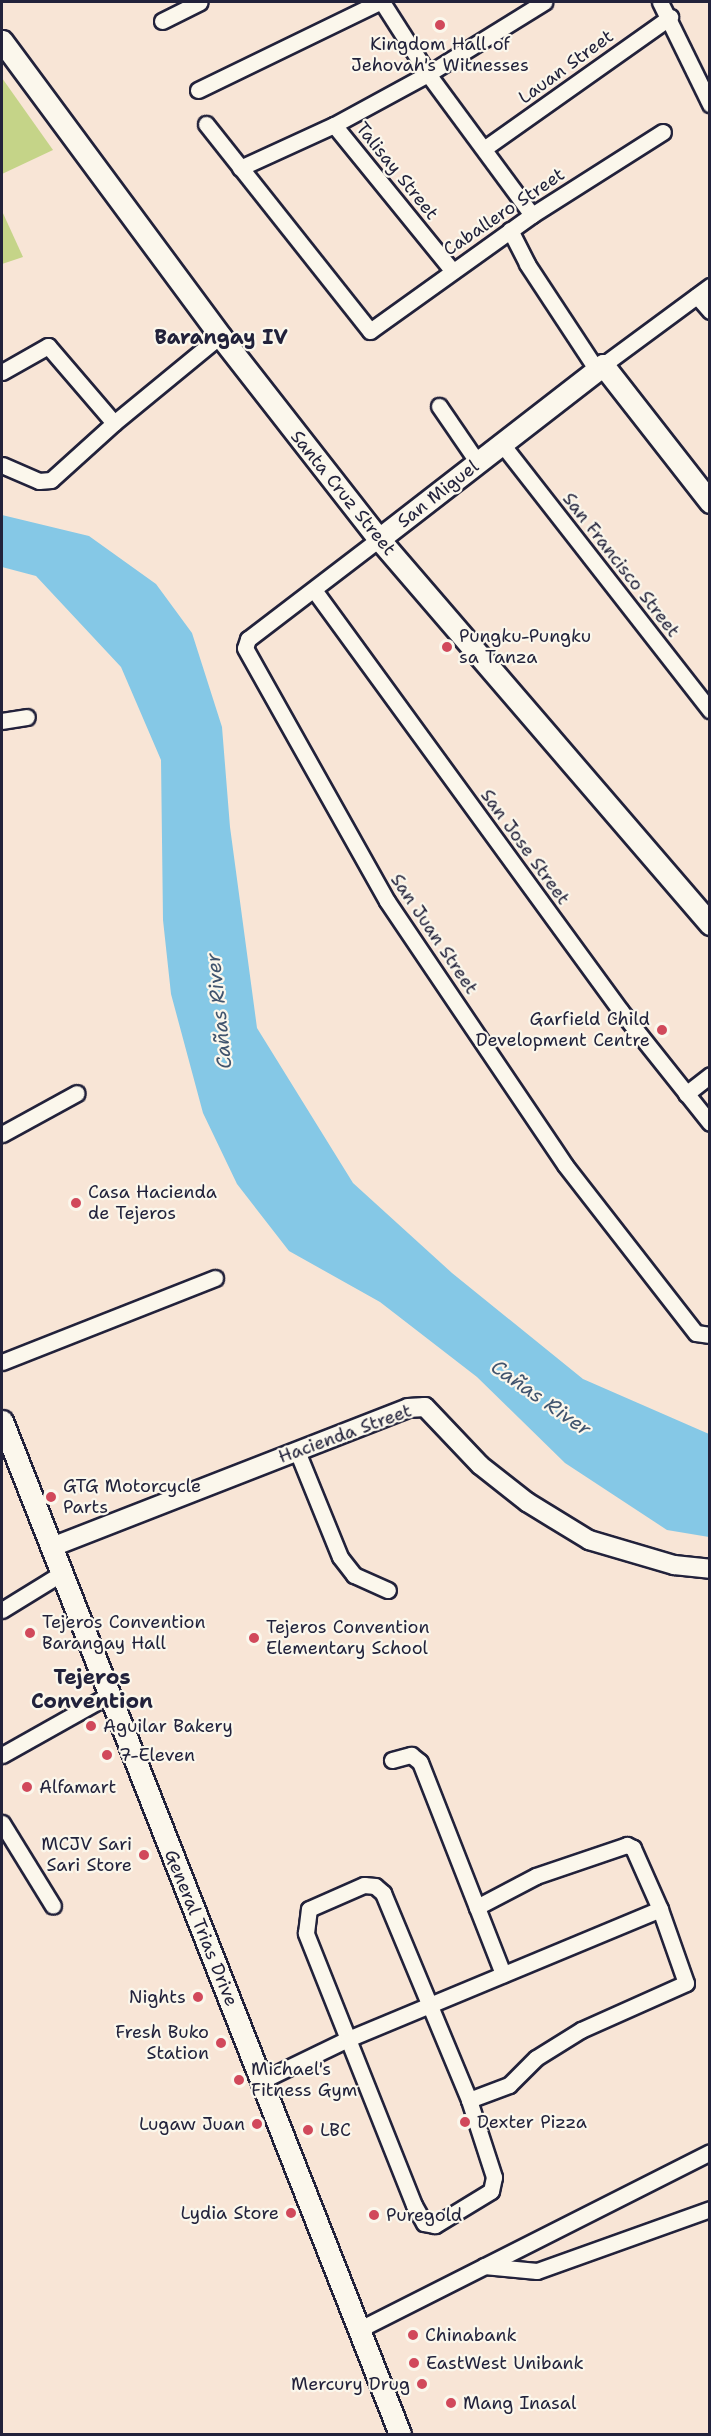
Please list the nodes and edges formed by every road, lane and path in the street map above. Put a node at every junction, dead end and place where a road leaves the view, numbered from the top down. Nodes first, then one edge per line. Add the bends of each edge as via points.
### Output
1 (200, 2) edge
2 (380, 2) edge
3 (544, 2) edge
4 (660, 2) edge
5 (670, 16) junction
6 (162, 21) dead end
7 (2, 41) edge
8 (428, 74) junction
9 (198, 90) dead end
10 (710, 104) edge
11 (206, 124) dead end
12 (334, 125) junction
13 (663, 132) dead end
14 (485, 148) junction
15 (240, 168) junction
16 (532, 215) junction
17 (510, 230) junction
18 (452, 270) junction
19 (703, 291) edge
20 (710, 311) edge
21 (220, 336) junction
22 (600, 368) junction
23 (2, 372) edge
24 (439, 406) dead end
25 (114, 423) junction
26 (502, 444) junction
27 (478, 463) junction
28 (2, 465) edge
29 (710, 502) edge
30 (379, 539) junction
31 (314, 590) junction
32 (244, 643) joint
33 (710, 710) edge
34 (27, 717) dead end
35 (2, 721) edge
36 (710, 924) edge
37 (710, 1075) edge
38 (77, 1093) dead end
39 (686, 1094) junction
40 (710, 1123) edge
41 (2, 1134) edge
42 (215, 1278) dead end
43 (710, 1335) edge
44 (2, 1362) edge
45 (2, 1421) edge
46 (297, 1451) junction
47 (52, 1547) junction
48 (710, 1569) edge
49 (62, 1573) junction
50 (388, 1590) dead end
51 (2, 1610) edge
52 (109, 1695) junction
53 (2, 1755) edge
54 (393, 1760) dead end
55 (2, 1823) edge
56 (53, 1906) dead end
57 (477, 1906) junction
58 (660, 1909) junction
59 (503, 1974) junction
60 (430, 2006) junction
61 (348, 2039) junction
62 (263, 2080) junction
63 (470, 2100) junction
64 (710, 2152) edge
65 (710, 2209) edge
66 (483, 2266) junction
67 (360, 2329) junction
68 (400, 2434) edge

1 - 6 street
2 - 8 street
2 - 9 street
3 - 8 street
4 - 5 street
5 - 10 street
5 - 14 street, Lauan Street
7 - 21 main road, Santa Cruz Street
8 - 12 street
8 - 14 street
11 - 15 street
12 - 15 street
12 - 18 street, Talisay Street
13 - 16 street, Caballero Street
14 - 16 street
15 - 18 street, Caballero Street via 370,332
16 - 17 street, Caballero Street
17 - 18 street, Caballero Street
17 - 22 street via 527,264
19 - 20 street
19 - 22 street
21 - 25 street
21 - 30 main road, Santa Cruz Street
22 - 26 main road, San Miguel
22 - 29 main road
23 - 25 street via 48,346
24 - 27 street
25 - 28 street via 51,480 39,481
26 - 27 main road, San Miguel
26 - 33 street, San Francisco Street
27 - 30 main road, San Miguel
30 - 31 street, San Miguel
30 - 36 main road, Santa Cruz Street
31 - 32 street, San Miguel
31 - 39 street, San Jose Street via 620,1010
32 - 43 street, San Juan Street via 314,776 387,901 565,1165 696,1333
34 - 35 street
37 - 39 street
38 - 41 street
39 - 40 street, San Jose Street
42 - 44 street
45 - 47 main road, General Trias Drive
46 - 47 street, Hacienda Street
46 - 48 street, Hacienda Street via 408,1408 424,1407 489,1472 527,1502 589,1540 674,1565
46 - 50 street via 340,1557 354,1575
47 - 49 main road, General Trias Drive
49 - 51 street
49 - 52 main road, General Trias Drive
52 - 53 street
52 - 62 main road, General Trias Drive
54 - 57 street via 411,1755 420,1762
55 - 56 street
57 - 58 street via 536,1876 627,1845 633,1848
57 - 59 street
58 - 59 street
58 - 63 street via 686,1983 581,2030 536,2058 508,2085
59 - 60 street
60 - 61 street
60 - 61 street via 379,1888 364,1885 315,1905 306,1915 306,1933
60 - 63 street
61 - 62 street
61 - 63 street via 424,2223 444,2222 495,2185
62 - 67 main road, General Trias Drive
64 - 66 street
65 - 66 street via 537,2271
66 - 67 street
67 - 68 main road, General Trias Drive

